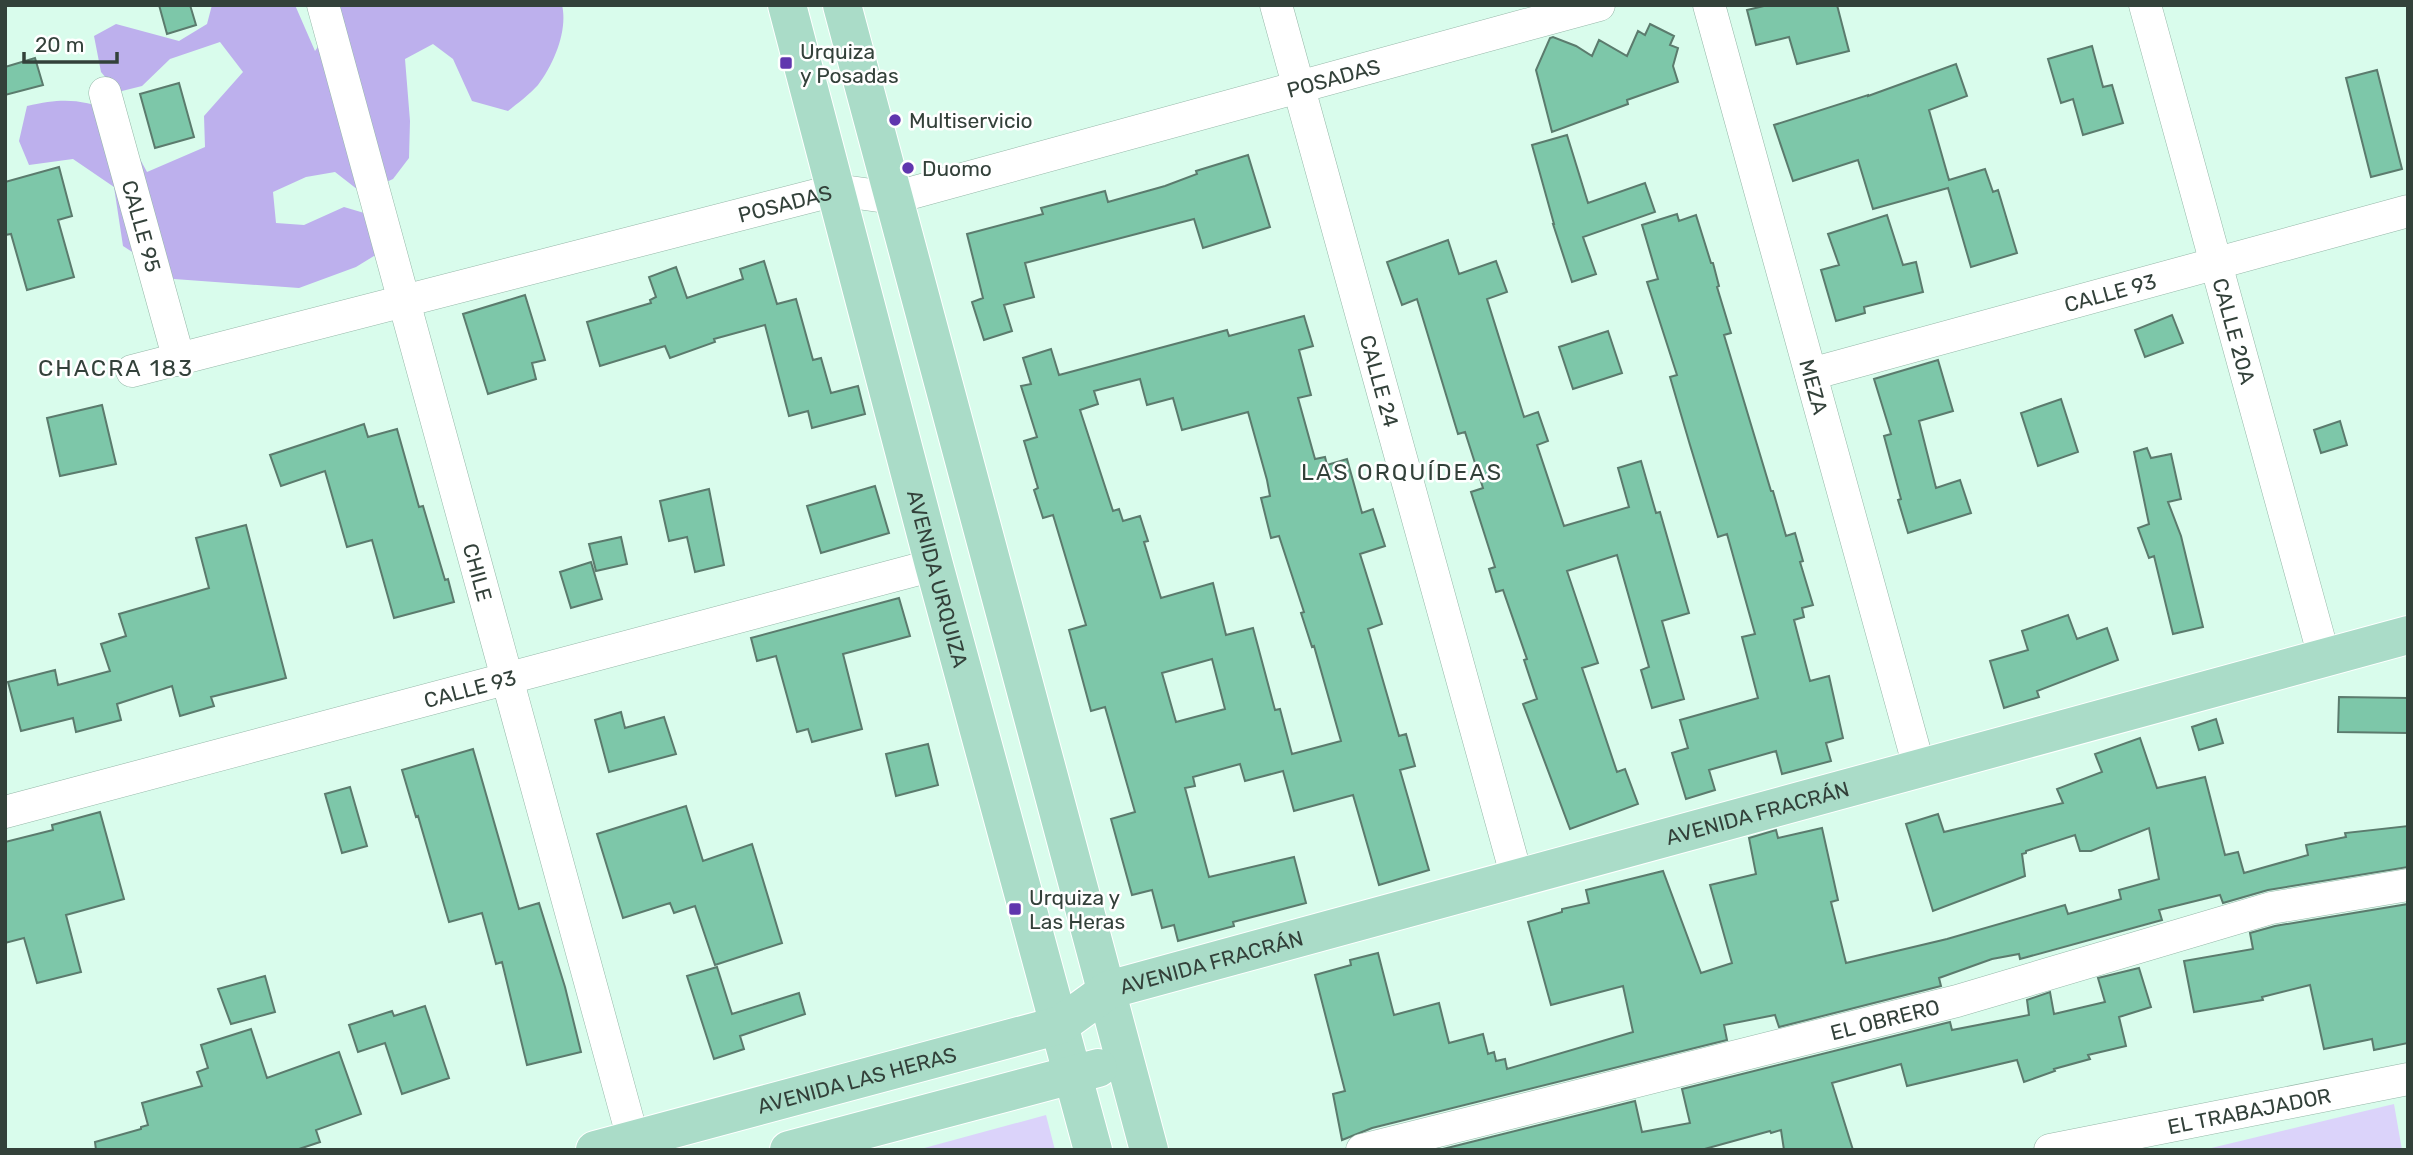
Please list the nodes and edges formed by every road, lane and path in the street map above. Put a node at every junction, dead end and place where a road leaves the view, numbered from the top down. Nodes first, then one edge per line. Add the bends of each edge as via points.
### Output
1 (323, 5) edge
2 (787, 5) edge
3 (842, 5) edge
4 (1276, 5) edge
5 (1599, 5) edge
6 (1709, 5) edge
7 (2145, 5) edge
8 (1299, 88) junction
9 (105, 93) dead end
10 (836, 190) junction
11 (894, 198) junction
12 (2408, 211) edge
13 (2216, 263) junction
14 (403, 300) junction
15 (179, 360) junction
16 (132, 371) dead end
17 (1811, 374) junction
18 (934, 565) junction
19 (2408, 635) edge
20 (2324, 657) junction
21 (507, 679) junction
22 (1919, 767) junction
23 (5, 812) edge
24 (1517, 878) junction
25 (2408, 886) edge
26 (1108, 990) junction
27 (1060, 1025) junction
28 (1125, 1060) junction
29 (1073, 1075) junction
30 (2408, 1079) edge
31 (634, 1139) junction
32 (595, 1150) edge
33 (789, 1150) edge
34 (1093, 1150) edge
35 (1149, 1150) edge
36 (1362, 1150) edge
37 (2050, 1150) edge

1 - 14 street, CHILE
2 - 10 main road, AVENIDA URQUIZA
3 - 11 main road
4 - 8 street, CALLE 24
5 - 8 street, POSADAS
6 - 17 street, MEZA
7 - 13 street, CALLE 20A
8 - 11 street, POSADAS
8 - 24 street, CALLE 24
9 - 15 street, CALLE 95
10 - 11 street, POSADAS
10 - 14 street, POSADAS
10 - 18 main road, AVENIDA URQUIZA
11 - 26 main road
12 - 13 street, CALLE 93
13 - 17 street, CALLE 93
13 - 20 street, CALLE 20A
14 - 15 street, POSADAS
14 - 21 street, CHILE
15 - 16 street, POSADAS
17 - 22 street, MEZA
18 - 21 street, CALLE 93
18 - 27 main road, AVENIDA URQUIZA
19 - 20 main road, AVENIDA FRACRÁN
20 - 22 main road, AVENIDA FRACRÁN
21 - 23 street, CALLE 93
21 - 31 street, CHILE
22 - 24 main road, AVENIDA FRACRÁN
24 - 26 main road, AVENIDA FRACRÁN
25 - 36 street, EL OBRERO via 2272,908 1957,1001
26 - 27 main road, AVENIDA LAS HERAS
26 - 28 main road
27 - 29 main road, AVENIDA URQUIZA
27 - 31 main road, AVENIDA LAS HERAS
28 - 29 main road
28 - 35 main road
29 - 33 main road
29 - 34 main road, AVENIDA URQUIZA
30 - 37 street, EL TRABAJADOR
31 - 32 main road, AVENIDA LAS HERAS

